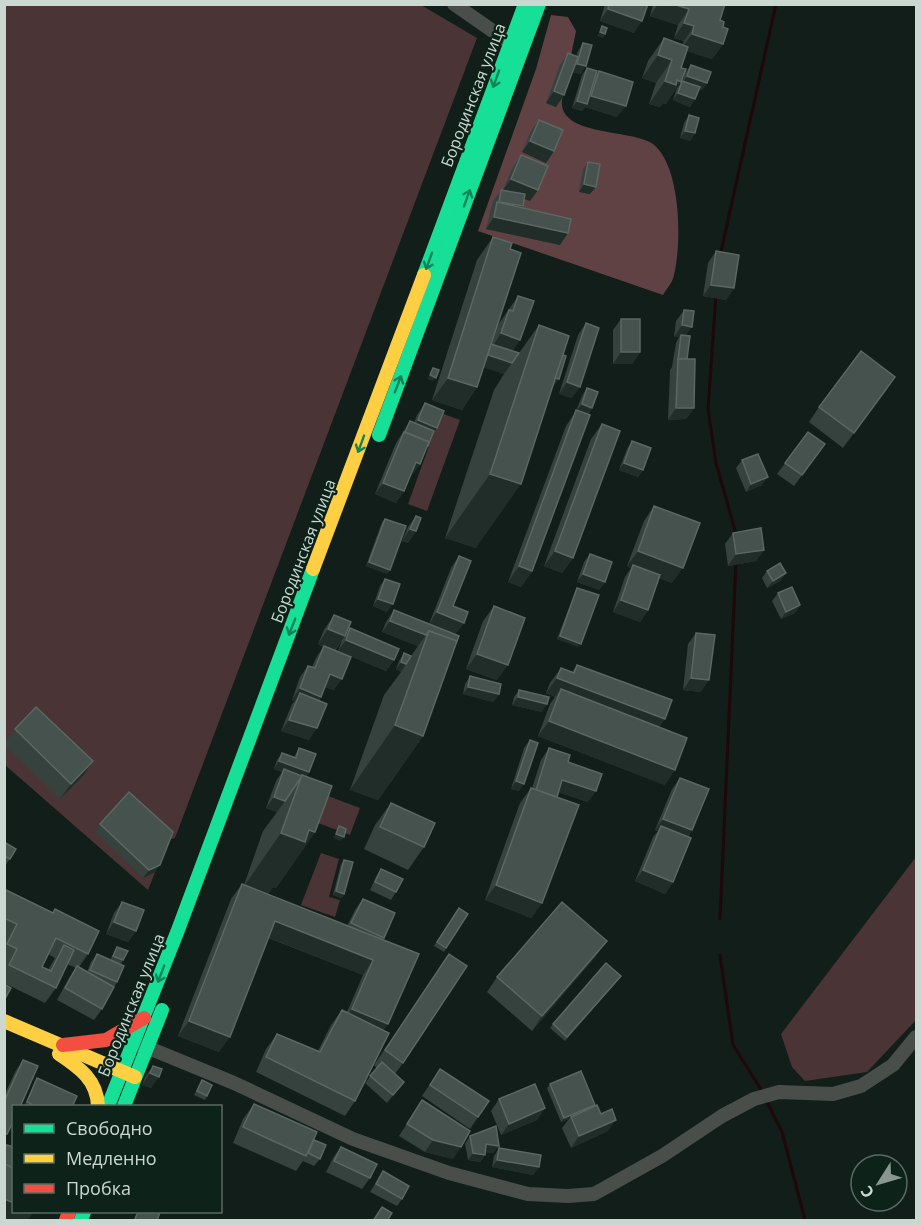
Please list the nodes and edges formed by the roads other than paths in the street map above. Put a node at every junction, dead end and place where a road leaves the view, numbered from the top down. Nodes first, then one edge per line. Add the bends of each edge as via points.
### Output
1 (454, 4) edge
2 (525, 4) edge
3 (539, 4) edge
4 (510, 43) junction
5 (144, 1018) junction
6 (4, 1021) edge
7 (30, 1034) junction
8 (916, 1037) edge
9 (141, 1045) junction
10 (60, 1046) junction
11 (122, 1072) junction
12 (135, 1078) junction
13 (98, 1105) edge
14 (109, 1105) edge
15 (125, 1105) edge

1 - 4 street
2 - 4 main road, Бородинская улица
9 -> 3 main road, Бородинская улица
4 -> 5 main road, Бородинская улица
5 - 9 main road, Бородинская улица
5 - 10 main road via 119,1037
6 - 7 main road
7 - 10 main road
7 - 13 main road via 90,1076
8 - 9 street via 893,1065 861,1086 833,1094 760,1096 594,1194 528,1194 449,1173 353,1139 223,1078
9 - 11 main road, Бородинская улица
9 - 12 main road, Бородинская улица
10 - 11 main road
11 - 12 main road
11 - 14 main road, Бородинская улица
12 - 15 main road, Бородинская улица

